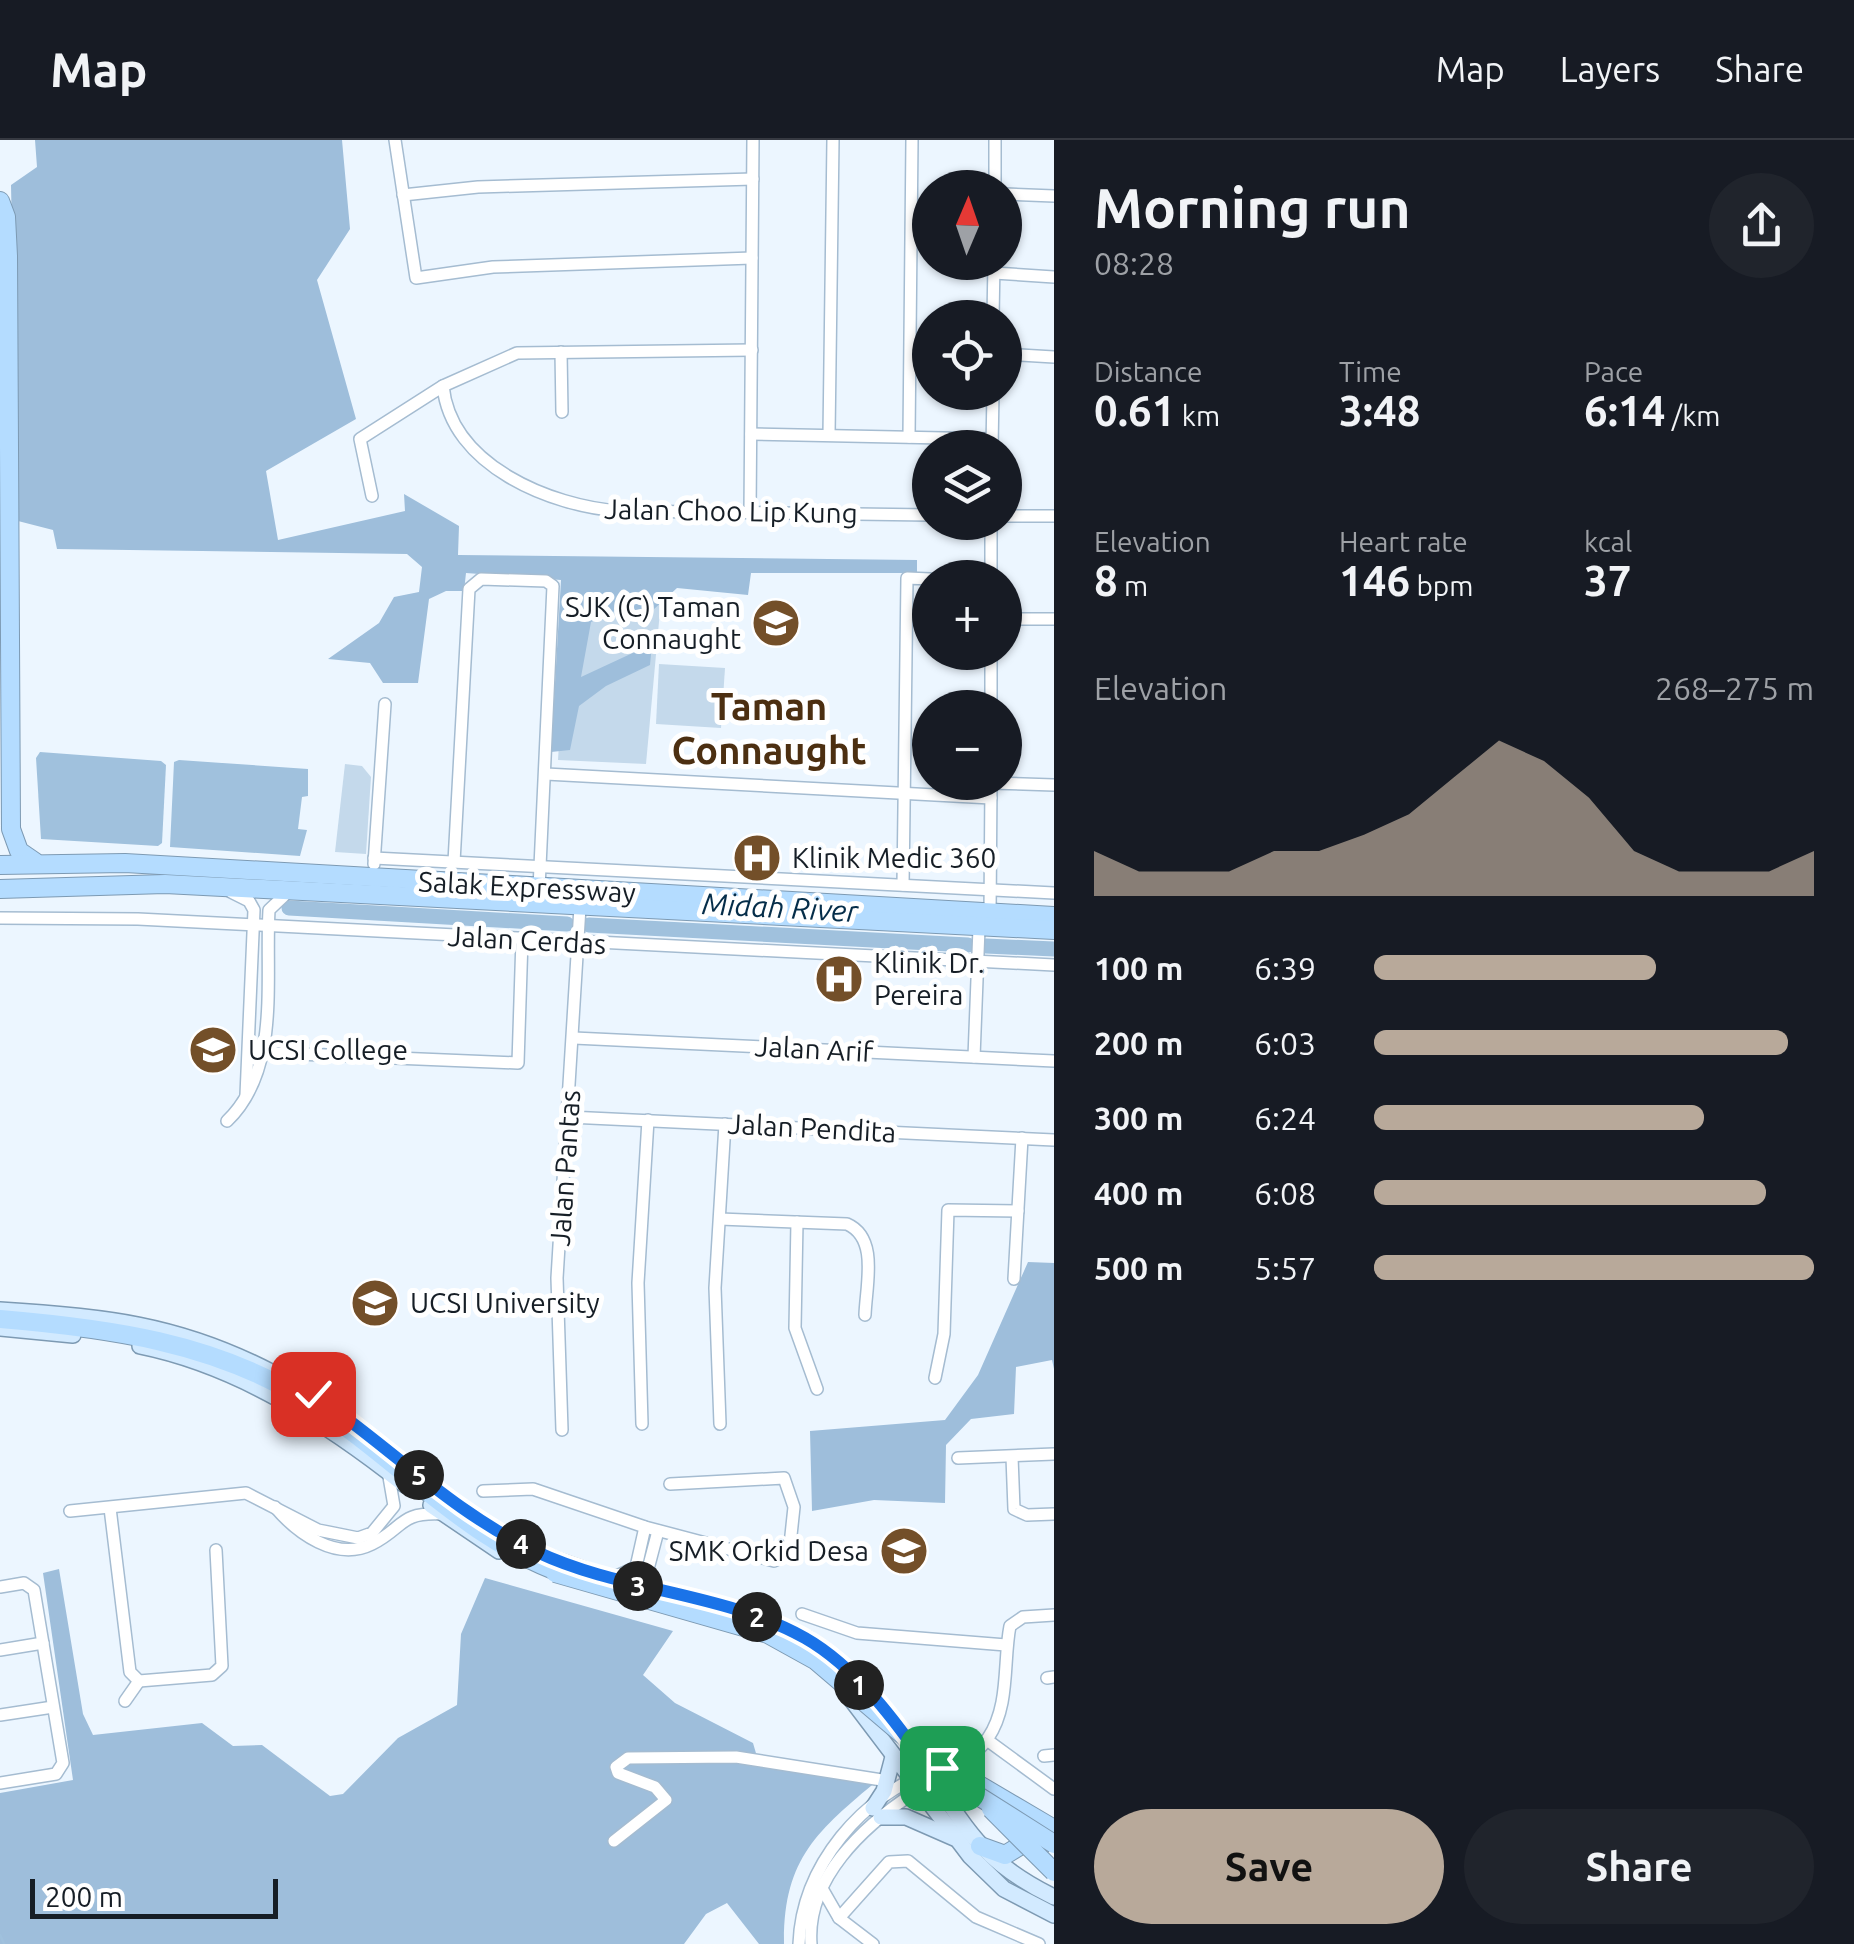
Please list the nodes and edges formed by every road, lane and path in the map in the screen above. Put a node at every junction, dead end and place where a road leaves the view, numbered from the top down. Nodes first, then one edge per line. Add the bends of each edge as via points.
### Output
1 (395, 140) edge
2 (753, 140) edge
3 (833, 140) edge
4 (912, 140) edge
5 (995, 140) edge
6 (995, 170) edge
7 (753, 179) junction
8 (404, 195) junction
9 (1022, 195) edge
10 (1054, 196) edge
11 (0, 201) edge
12 (752, 258) junction
13 (1022, 273) edge
14 (1054, 278) edge
15 (752, 350) junction
16 (561, 352) junction
17 (1022, 355) edge
18 (1054, 357) edge
19 (442, 386) junction
20 (562, 412) dead end
21 (751, 434) junction
22 (829, 436) junction
23 (909, 437) junction
24 (912, 437) edge
25 (372, 496) dead end
26 (750, 513) junction
27 (912, 515) edge
28 (1022, 516) edge
29 (1054, 516) edge
30 (912, 578) edge
31 (1022, 618) edge
32 (1054, 619) edge
33 (6, 620) edge
34 (386, 704) dead end
35 (546, 774) junction
36 (1022, 784) edge
37 (1054, 786) edge
38 (904, 793) junction
39 (912, 793) edge
40 (990, 800) edge
41 (374, 858) junction
42 (36, 862) junction
43 (454, 862) junction
44 (0, 865) edge
45 (540, 866) junction
46 (373, 878) junction
47 (904, 886) junction
48 (218, 887) junction
49 (539, 888) junction
50 (0, 889) edge
51 (990, 890) junction
52 (290, 891) junction
53 (1054, 893) edge
54 (580, 907) junction
55 (1054, 916) edge
56 (0, 918) edge
57 (984, 921) junction
58 (261, 928) junction
59 (1054, 930) edge
60 (522, 939) junction
61 (578, 942) junction
62 (978, 962) junction
63 (1054, 964) edge
64 (574, 1038) junction
65 (257, 1052) junction
66 (974, 1057) junction
67 (1054, 1060) edge
68 (570, 1116) junction
69 (648, 1120) junction
70 (226, 1121) dead end
71 (725, 1124) junction
72 (1022, 1138) junction
73 (1054, 1140) edge
74 (1018, 1210) junction
75 (720, 1219) junction
76 (797, 1222) junction
77 (1014, 1279) dead end
78 (0, 1310) edge
79 (865, 1315) dead end
80 (0, 1323) edge
81 (936, 1378) dead end
82 (817, 1388) dead end
83 (642, 1424) dead end
84 (720, 1424) dead end
85 (562, 1430) dead end
86 (1054, 1454) edge
87 (1012, 1457) junction
88 (958, 1458) dead end
89 (388, 1471) junction
90 (670, 1484) dead end
91 (483, 1490) dead end
92 (110, 1508) junction
93 (70, 1511) dead end
94 (442, 1514) junction
95 (1054, 1514) edge
96 (645, 1527) junction
97 (658, 1531) junction
98 (341, 1542) junction
99 (216, 1550) dead end
100 (608, 1578) junction
101 (0, 1587) edge
102 (658, 1590) junction
103 (802, 1614) dead end
104 (1054, 1615) edge
105 (820, 1620) junction
106 (782, 1627) junction
107 (43, 1643) junction
108 (1006, 1644) junction
109 (0, 1650) edge
110 (822, 1650) junction
111 (139, 1681) junction
112 (125, 1701) dead end
113 (54, 1707) junction
114 (0, 1716) edge
115 (987, 1740) junction
116 (915, 1750) junction
117 (893, 1757) junction
118 (963, 1770) junction
119 (932, 1776) junction
120 (888, 1780) junction
121 (0, 1783) edge
122 (915, 1786) junction
123 (1054, 1789) edge
124 (949, 1806) junction
125 (877, 1812) junction
126 (1054, 1828) edge
127 (1054, 1836) edge
128 (614, 1840) dead end
129 (958, 1840) junction
130 (1054, 1844) edge
131 (980, 1846) junction
132 (1054, 1872) edge
133 (820, 1885) junction
134 (1054, 1897) edge
135 (1054, 1916) edge
136 (839, 1918) junction
137 (809, 1926) junction
138 (799, 1944) edge
139 (810, 1944) edge
140 (872, 1944) edge
141 (1039, 1944) edge

1 - 8 street
2 - 7 street
3 - 22 street
4 - 23 street
5 - 6 street
7 - 8 street
7 - 12 street
8 - 12 street via 416,278 493,267
9 - 10 street
11 - 33 highway via 7,236
12 - 15 street
13 - 14 street
15 - 16 street
15 - 21 street
16 - 19 street via 517,353
16 - 20 street
17 - 18 street
19 - 25 street via 360,440
19 - 26 street, Jalan Choo Lip Kung via 471,444 534,492 606,510
21 - 22 street
21 - 26 street
22 - 23 street
23 - 24 street
26 - 27 street, Jalan Choo Lip Kung
28 - 29 street
30 - 38 street via 906,578
31 - 32 street
33 - 42 highway via 11,829 18,851
34 - 41 street
35 - 38 street
35 - 43 street via 552,586 546,580 481,579 473,583
35 - 45 street
36 - 37 street
38 - 39 street
38 - 47 street
40 - 51 street
41 - 43 street
41 - 46 street
42 - 44 highway, Salak Expressway
42 - 46 highway, Salak Expressway
43 - 45 street
45 - 47 street
45 - 49 street
46 - 49 highway, Salak Expressway
47 - 51 street
48 - 50 highway, Salak Expressway
48 - 52 highway, Salak Expressway
48 - 58 street via 249,901
49 - 57 highway, Salak Expressway
51 - 53 street
51 - 57 street
52 - 54 highway, Salak Expressway
52 - 58 street via 273,902
54 - 57 highway, Salak Expressway
54 - 61 street, Jalan Pantas
55 - 57 highway, Salak Expressway
56 - 58 street, Jalan Cerdas
57 - 59 highway, Salak Expressway
57 - 62 street
58 - 60 street, Jalan Cerdas
58 - 65 street
60 - 61 street, Jalan Cerdas
60 - 65 street via 518,1063
61 - 62 street, Jalan Cerdas
61 - 64 street, Jalan Pantas
62 - 63 street, Jalan Cerdas
62 - 66 street
64 - 66 street, Jalan Arif
64 - 68 street, Jalan Pantas
65 - 70 street via 244,1104
66 - 67 street, Jalan Arif
68 - 69 street, Jalan Pendita
68 - 85 street, Jalan Pantas via 557,1278
69 - 71 street, Jalan Pendita
69 - 83 street via 638,1283
71 - 72 street, Jalan Pendita
71 - 75 street
72 - 73 street, Jalan Pendita
72 - 74 street
74 - 77 street
74 - 81 street via 948,1210
75 - 76 street
75 - 84 street
76 - 79 street via 846,1224 864,1235
76 - 82 street via 796,1328
78 - 100 main road via 150,1324 230,1350 329,1405 485,1526
80 - 89 main road via 108,1339 222,1370 304,1414
80 - 118 highway, bridge via 98,1327 234,1363 306,1399 476,1532 541,1566 770,1631 816,1657
80 - 130 highway, bridge via 98,1330 233,1366 304,1402 475,1534 540,1568 768,1634 815,1660 964,1787
86 - 87 street
87 - 88 street
87 - 95 street via 1014,1509
89 - 94 main road
89 - 98 street via 395,1494 391,1514 372,1534
90 - 97 street via 784,1478 794,1507 789,1554 774,1561
91 - 96 street via 533,1489
92 - 93 street
92 - 98 street via 234,1493 262,1497
92 - 111 street via 130,1672
94 - 98 street via 414,1514 370,1546
94 - 117 main road via 537,1572 749,1630 796,1653 852,1700
96 - 97 street
96 - 100 street via 636,1567
97 - 102 street via 648,1569
99 - 111 street via 222,1666 212,1675
100 - 102 main road
101 - 107 street via 30,1585
102 - 106 main road
103 - 105 street
104 - 108 street via 1015,1620
105 - 106 street
105 - 108 street via 869,1635
105 - 110 street
106 - 110 main road
107 - 109 street
107 - 113 street
108 - 115 street via 1000,1710
110 - 116 main road
111 - 112 street
113 - 114 street
113 - 121 street via 61,1770
115 - 118 street
115 - 123 street
116 - 118 main road
116 - 119 main road
117 - 120 main road
117 - 122 main road
118 - 119 street
118 - 124 main road
118 - 126 highway
118 - 132 highway, bridge via 1003,1826
119 - 122 street
119 - 124 main road
120 - 125 main road
120 - 128 street via 736,1757 628,1758 618,1772 655,1787 666,1800
122 - 125 street
122 - 129 main road
124 - 131 main road
125 - 129 main road via 906,1816
125 - 133 street
125 - 138 street via 824,1856 812,1877
127 - 131 highway via 1030,1837 1005,1855
129 - 135 main road via 1004,1889
131 - 134 main road via 1012,1876
133 - 136 street
133 - 137 street
136 - 137 street via 825,1916
136 - 140 street
136 - 141 street via 888,1862 908,1861 976,1916
137 - 139 street

